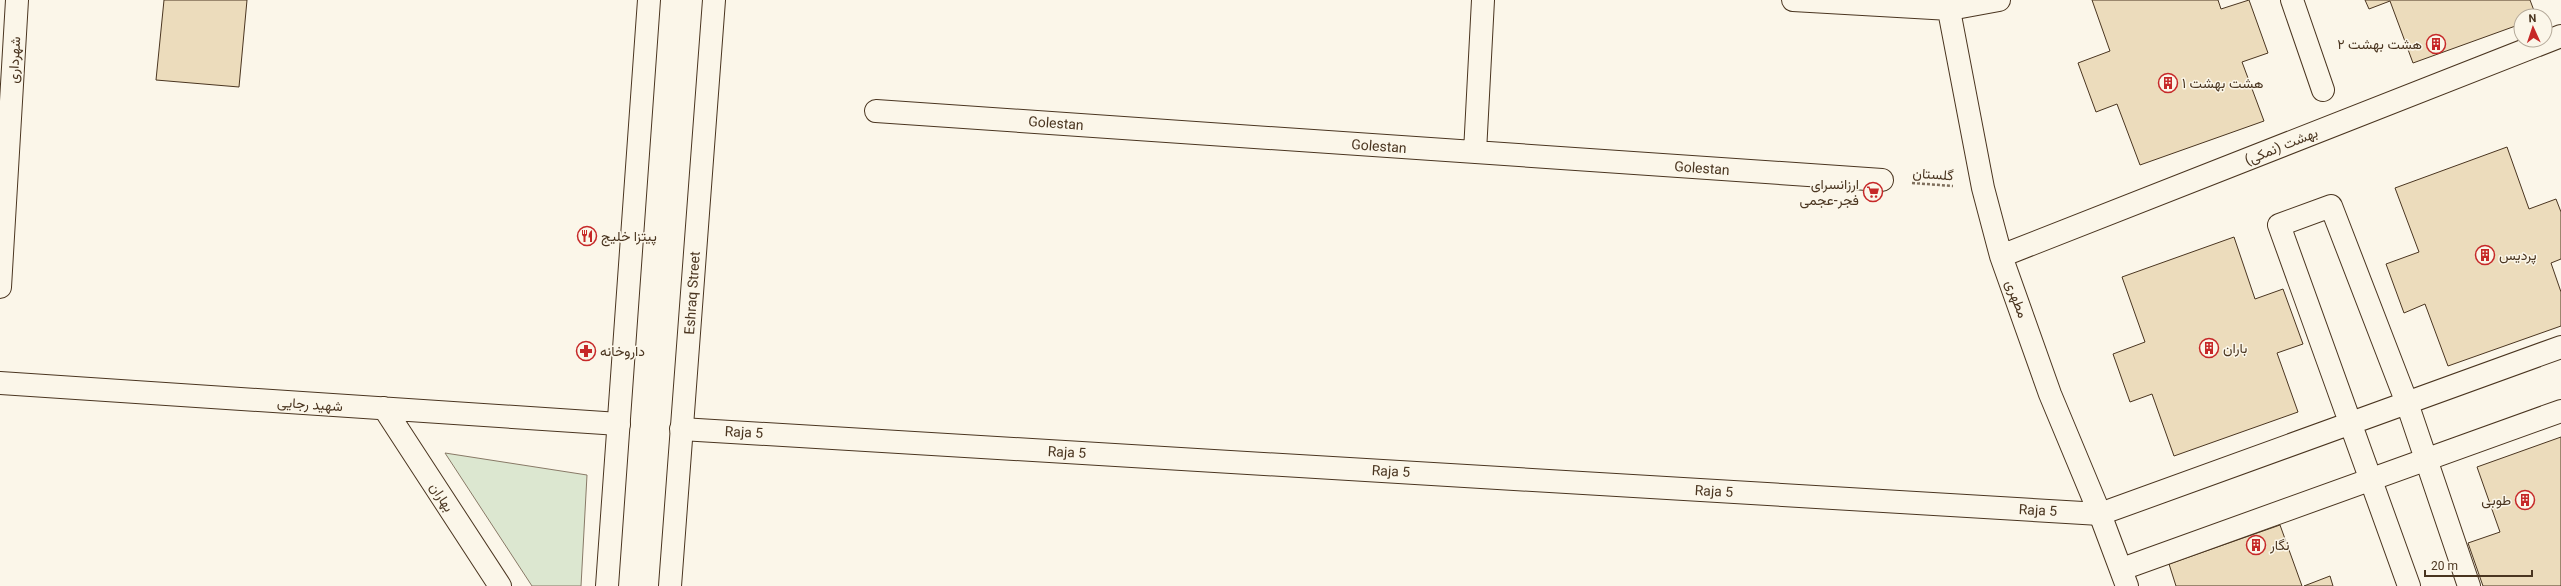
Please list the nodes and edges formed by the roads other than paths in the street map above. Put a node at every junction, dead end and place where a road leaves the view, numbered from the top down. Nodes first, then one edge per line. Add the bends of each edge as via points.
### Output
1 (17, 0) edge
2 (649, 0) edge
3 (714, 0) edge
4 (1483, 0) edge
5 (1793, 0) edge
6 (1999, 0) edge
7 (2292, 0) edge
8 (1951, 3) edge
9 (2561, 36) edge
10 (2323, 90) dead end
11 (876, 111) dead end
12 (1475, 152) junction
13 (1882, 180) road end
14 (2001, 256) junction
15 (0, 287) edge
16 (2561, 347) edge
17 (0, 383) edge
18 (2407, 403) junction
19 (384, 408) junction
20 (2561, 411) edge
21 (619, 424) junction
22 (2351, 424) junction
23 (681, 429) junction
24 (2427, 459) junction
25 (2370, 478) junction
26 (2100, 514) junction
27 (2124, 578) edge
28 (500, 586) edge
29 (607, 586) edge
30 (670, 586) edge
31 (2409, 586) edge
32 (2469, 586) edge

1 - 15 street, شهرداری
2 - 21 street
3 - 23 street, Eshraq Street
4 - 12 street
5 - 8 street
6 - 8 street
7 - 10 street
8 - 14 street, مطهری via 1983,188
9 - 14 street, بهشت (نمکی)
11 - 12 street, Golestan
12 - 13 street, Golestan
14 - 26 street, مطهری via 2050,394
16 - 18 street
17 - 19 street, شهید رجایی
18 - 22 street
18 - 22 street via 2330,206 2279,225
18 - 24 street
19 - 21 street, شهید رجایی
19 - 28 street, بهاران
20 - 24 street
21 - 29 street
22 - 25 street
22 - 26 street
23 - 26 street, Raja 5
23 - 30 street, Eshraq Street
24 - 25 street
24 - 32 street
25 - 27 street
25 - 31 street
26 - 27 street, مطهری

